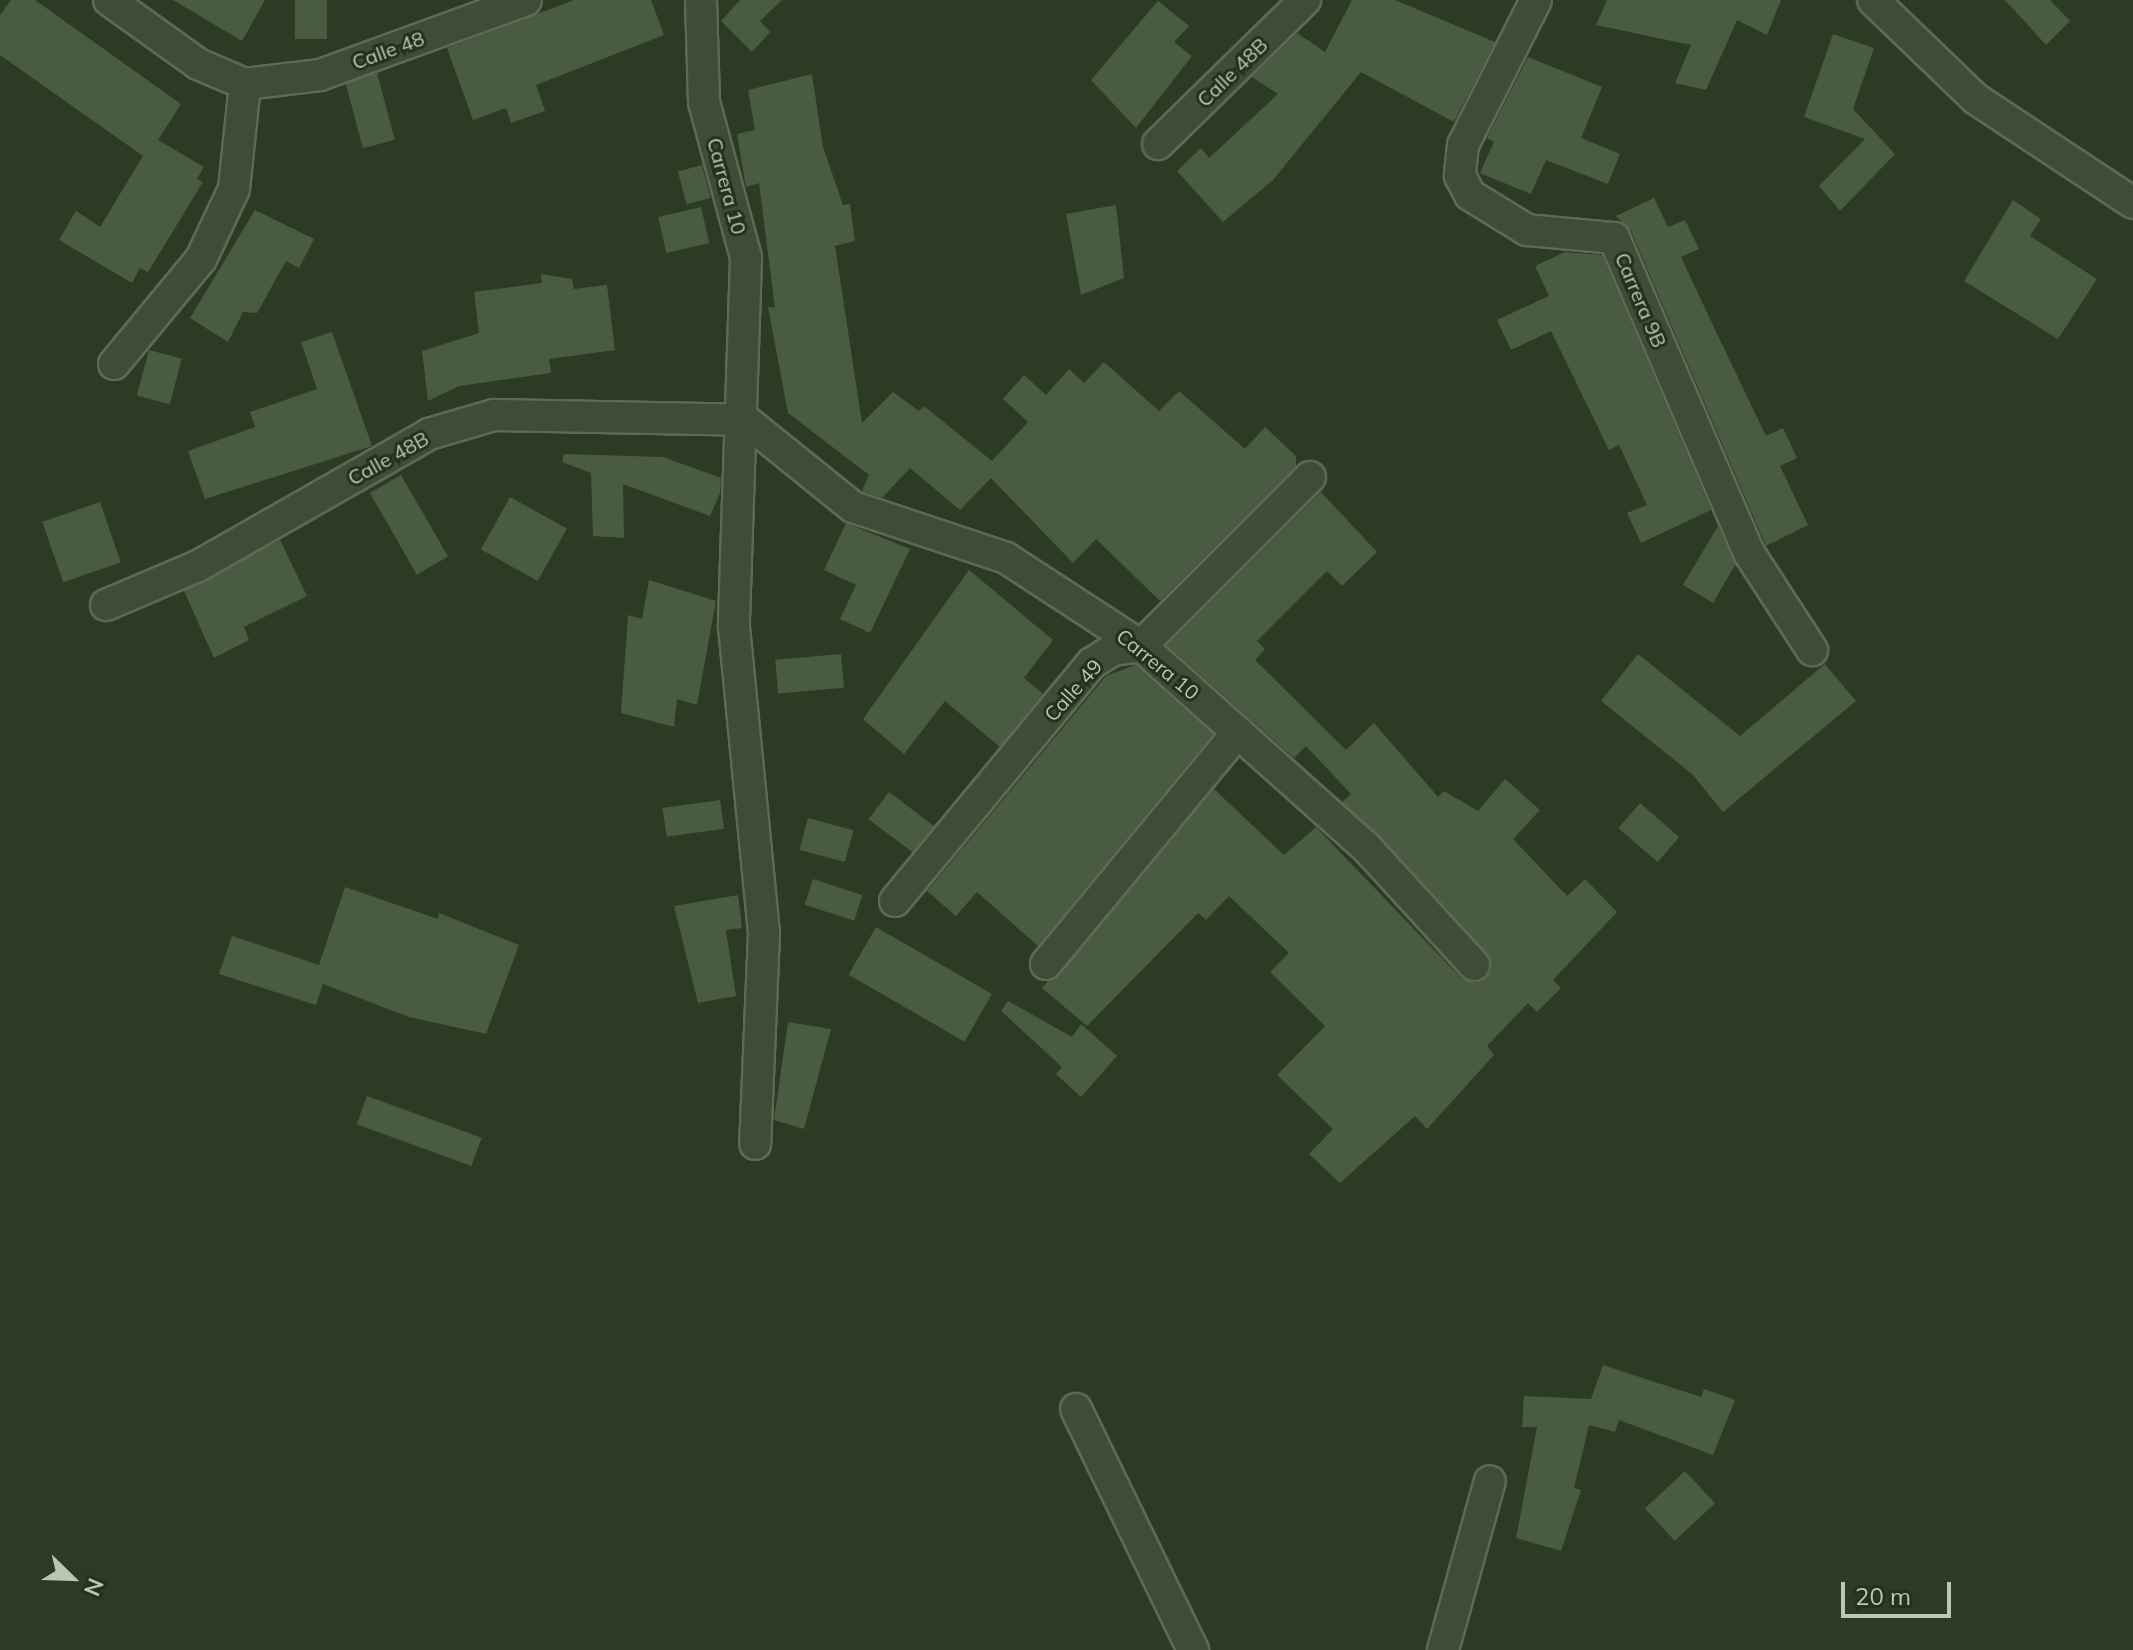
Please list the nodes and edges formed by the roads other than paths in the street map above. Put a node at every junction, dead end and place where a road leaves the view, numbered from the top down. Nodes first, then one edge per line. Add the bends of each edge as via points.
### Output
1 (109, 0) edge
2 (526, 0) edge
3 (701, 0) edge
4 (1305, 0) edge
5 (1536, 0) edge
6 (1873, 0) edge
7 (245, 84) junction
8 (1158, 144) dead end
9 (2133, 203) edge
10 (114, 364) dead end
11 (745, 420) junction
12 (1310, 477) dead end
13 (106, 605) dead end
14 (1141, 646) junction
15 (1812, 650) dead end
16 (1238, 732) junction
17 (895, 901) dead end
18 (1046, 964) dead end
19 (1474, 965) dead end
20 (755, 1144) dead end
21 (1076, 1409) dead end
22 (1490, 1481) dead end
23 (1193, 1650) edge
24 (1443, 1650) edge

1 - 7 street via 198,64
2 - 7 street, Calle 48 via 320,75
3 - 11 street, Carrera 10 via 704,102 746,258
4 - 8 street, Calle 48B
5 - 15 street, Carrera 9B via 1463,145 1460,176 1470,195 1527,230 1614,238 1749,553
6 - 9 street via 1976,99
7 - 10 street via 234,189 201,259
11 - 13 street, Calle 48B via 494,415 429,434 198,566
11 - 14 street, Carrera 10 via 853,507 1006,558
11 - 20 street, Carrera 10 via 734,627 764,933
12 - 14 street
14 - 16 street, Carrera 10
14 - 17 street, Calle 49 via 1113,650 1092,663
16 - 18 street
16 - 19 street, Carrera 10 via 1366,847
21 - 23 street
22 - 24 street

